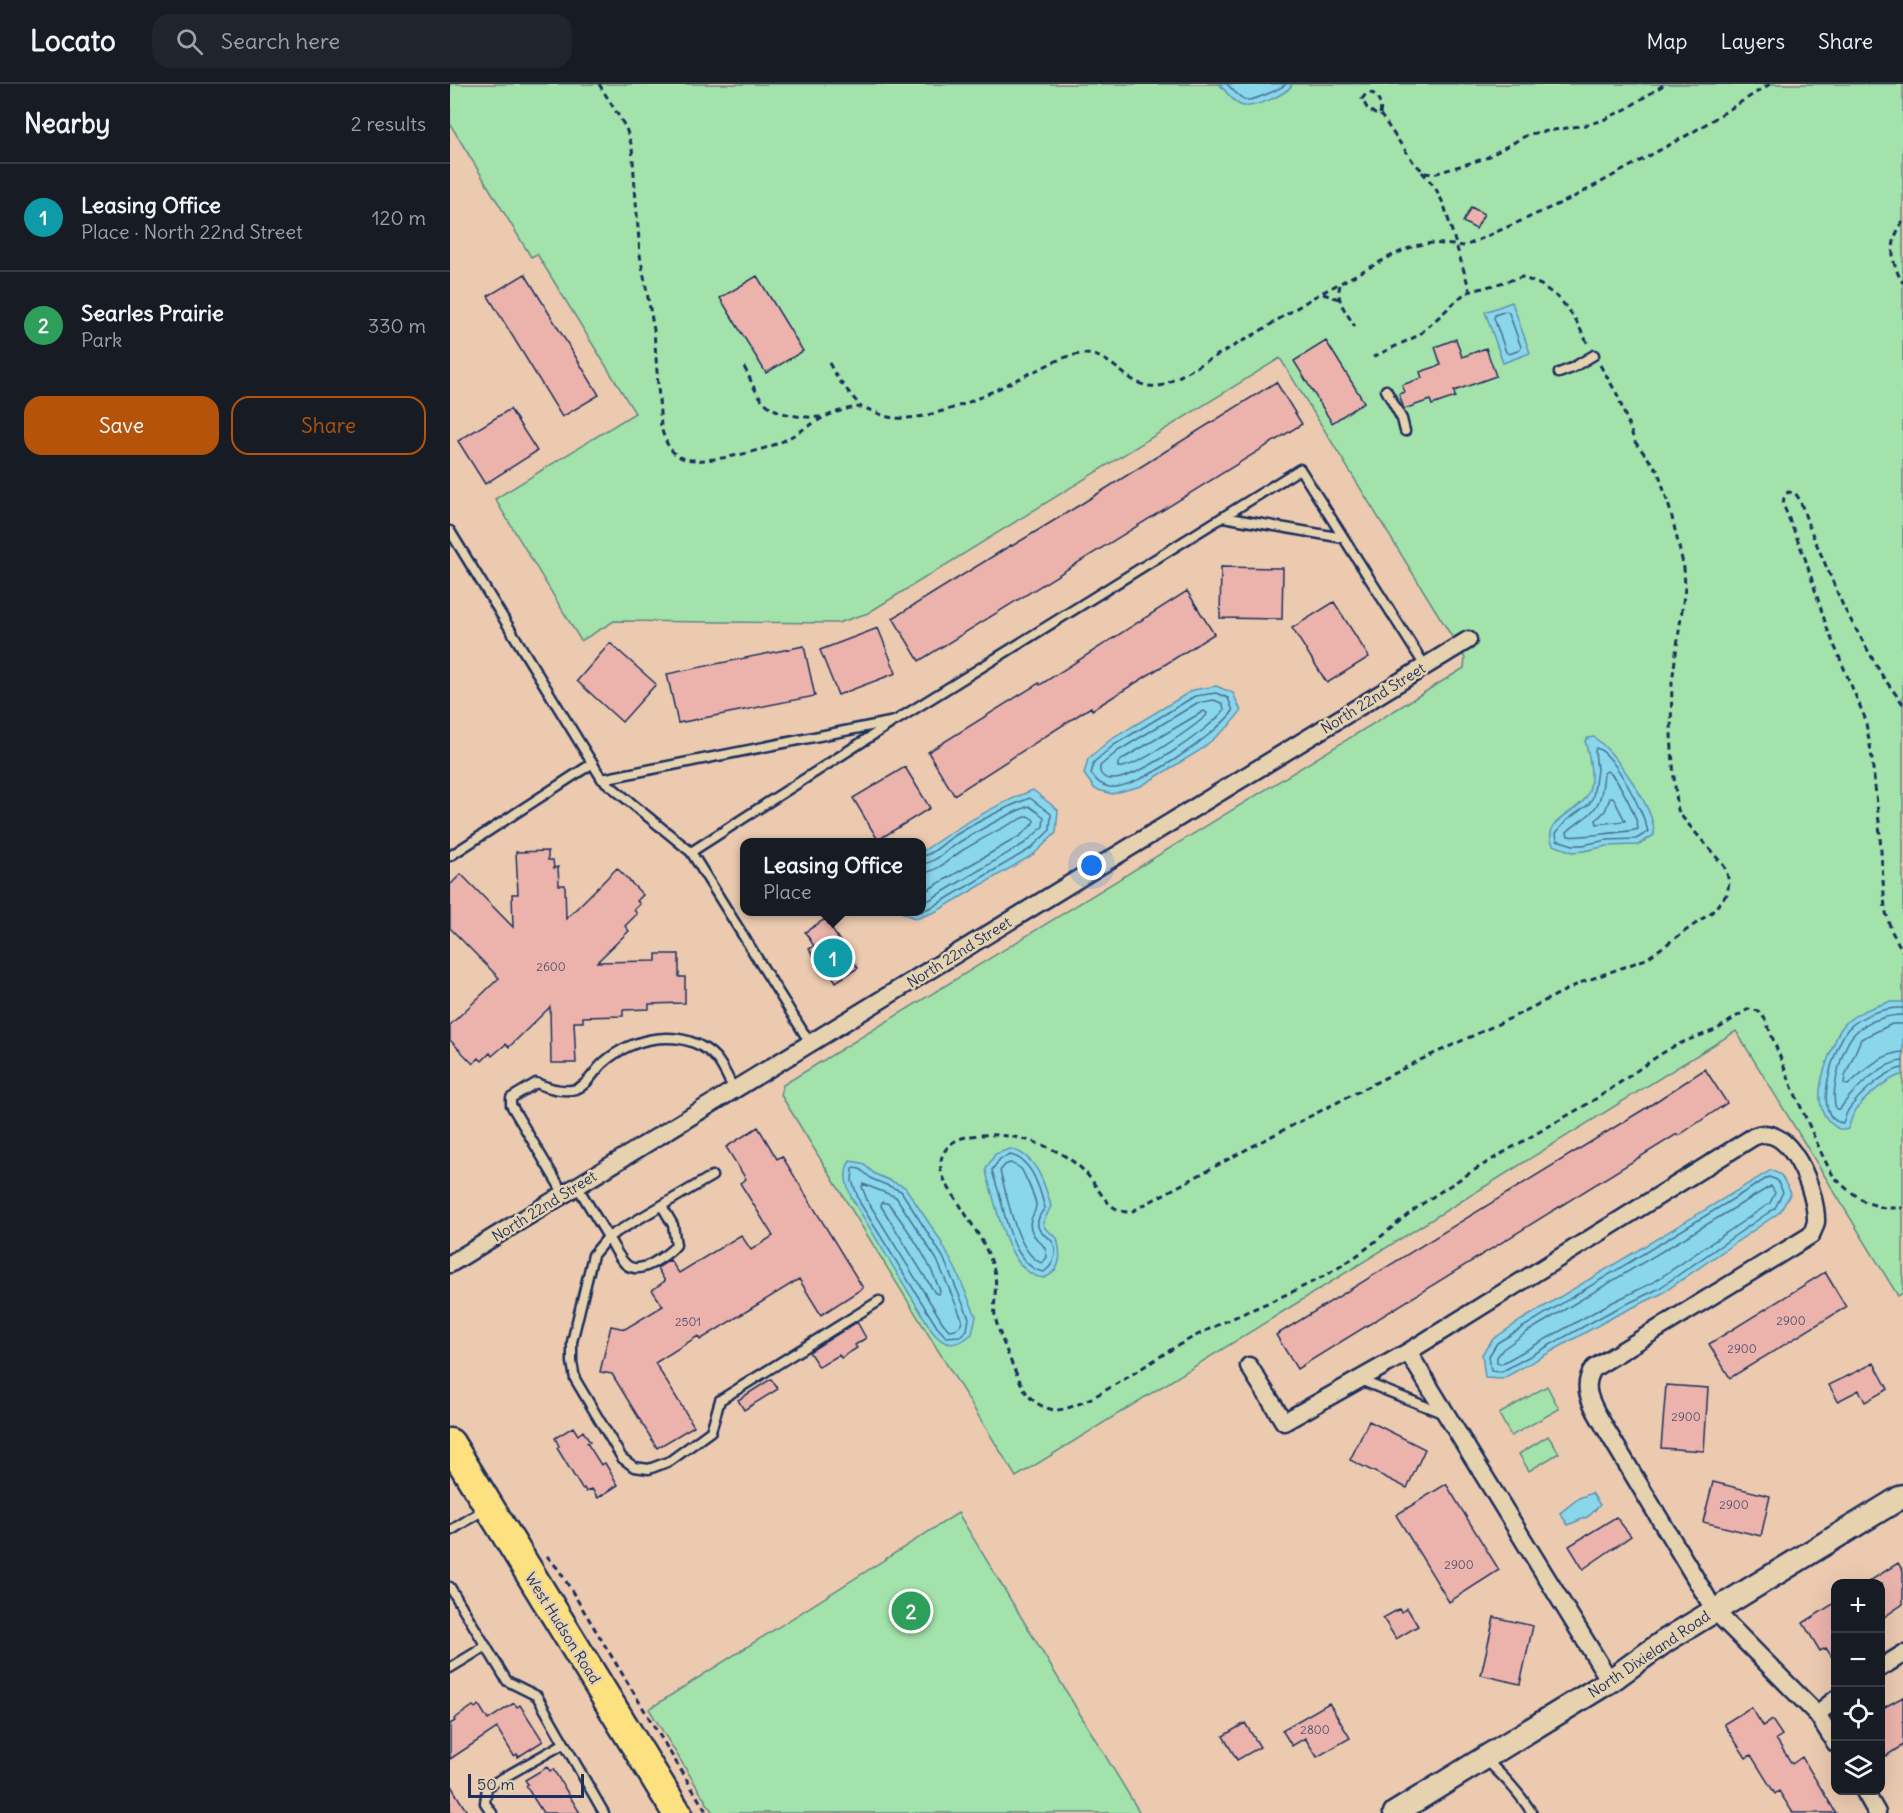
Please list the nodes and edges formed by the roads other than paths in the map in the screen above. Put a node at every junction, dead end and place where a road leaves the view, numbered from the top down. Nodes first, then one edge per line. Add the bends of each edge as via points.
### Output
1 (1594, 355) road end
2 (1559, 373) dead end
3 (1386, 390) dead end
4 (1405, 431) dead end
5 (1223, 517) junction
6 (450, 531) edge
7 (1344, 538) junction
8 (1467, 640) dead end
9 (1425, 666) junction
10 (896, 721) junction
11 (593, 763) junction
12 (602, 779) junction
13 (691, 852) junction
14 (450, 856) edge
15 (810, 1043) junction
16 (734, 1090) junction
17 (712, 1176) dead end
18 (570, 1190) junction
19 (662, 1206) junction
20 (608, 1237) junction
21 (450, 1264) edge
22 (879, 1301) dead end
23 (1408, 1352) junction
24 (1250, 1366) dead end
25 (1359, 1380) junction
26 (1446, 1414) junction
27 (450, 1443) edge
28 (1903, 1496) edge
29 (489, 1506) junction
30 (450, 1531) edge
31 (450, 1587) edge
32 (1715, 1611) junction
33 (486, 1646) junction
34 (1903, 1654) edge
35 (1885, 1665) edge
36 (450, 1668) edge
37 (1610, 1682) junction
38 (1831, 1703) edge
39 (1817, 1714) junction
40 (1834, 1741) edge
41 (563, 1744) junction
42 (1484, 1758) junction
43 (1866, 1795) edge
44 (492, 1813) edge
45 (604, 1813) edge
46 (677, 1813) edge
47 (1395, 1813) edge
48 (1532, 1813) edge
49 (1877, 1813) edge

1 - 2 lane
3 - 4 lane
5 - 7 lane
5 - 7 lane via 1300,469
5 - 10 lane
6 - 11 lane
7 - 9 lane
8 - 9 street, North 22nd Street
9 - 15 street, North 22nd Street
10 - 12 lane
10 - 13 lane
11 - 12 lane
11 - 14 lane
12 - 13 lane
13 - 15 lane
15 - 16 street, North 22nd Street
16 - 18 street, North 22nd Street
16 - 18 lane via 717,1059 698,1043 668,1038 624,1047 578,1089 548,1088 536,1083 511,1098 511,1105
17 - 19 lane
18 - 20 lane
18 - 21 street, North 22nd Street
19 - 20 lane
19 - 20 lane via 673,1225 676,1245 651,1264 641,1269 629,1267
20 - 22 lane via 593,1255 572,1362 574,1379 622,1458 634,1467 649,1469 670,1461 711,1431 720,1400
23 - 25 street
23 - 26 street
23 - 32 street via 1753,1137 1762,1132 1786,1142 1809,1186 1815,1208 1816,1224 1811,1235 1593,1368 1587,1383 1589,1398 1604,1426
24 - 25 street via 1284,1422
25 - 26 lane
26 - 37 street
27 - 29 highway, West Hudson Road
28 - 32 street, North Dixieland Road
29 - 30 lane
29 - 46 highway, West Hudson Road
31 - 33 lane
32 - 37 street, North Dixieland Road via 1665,1641
32 - 39 street
33 - 36 lane
33 - 41 lane via 507,1681 537,1696
34 - 35 street
37 - 42 street, North Dixieland Road
38 - 39 street
39 - 40 street
41 - 44 lane via 487,1787 485,1803
41 - 45 lane
42 - 47 street, North Dixieland Road
42 - 48 lane
43 - 49 street

